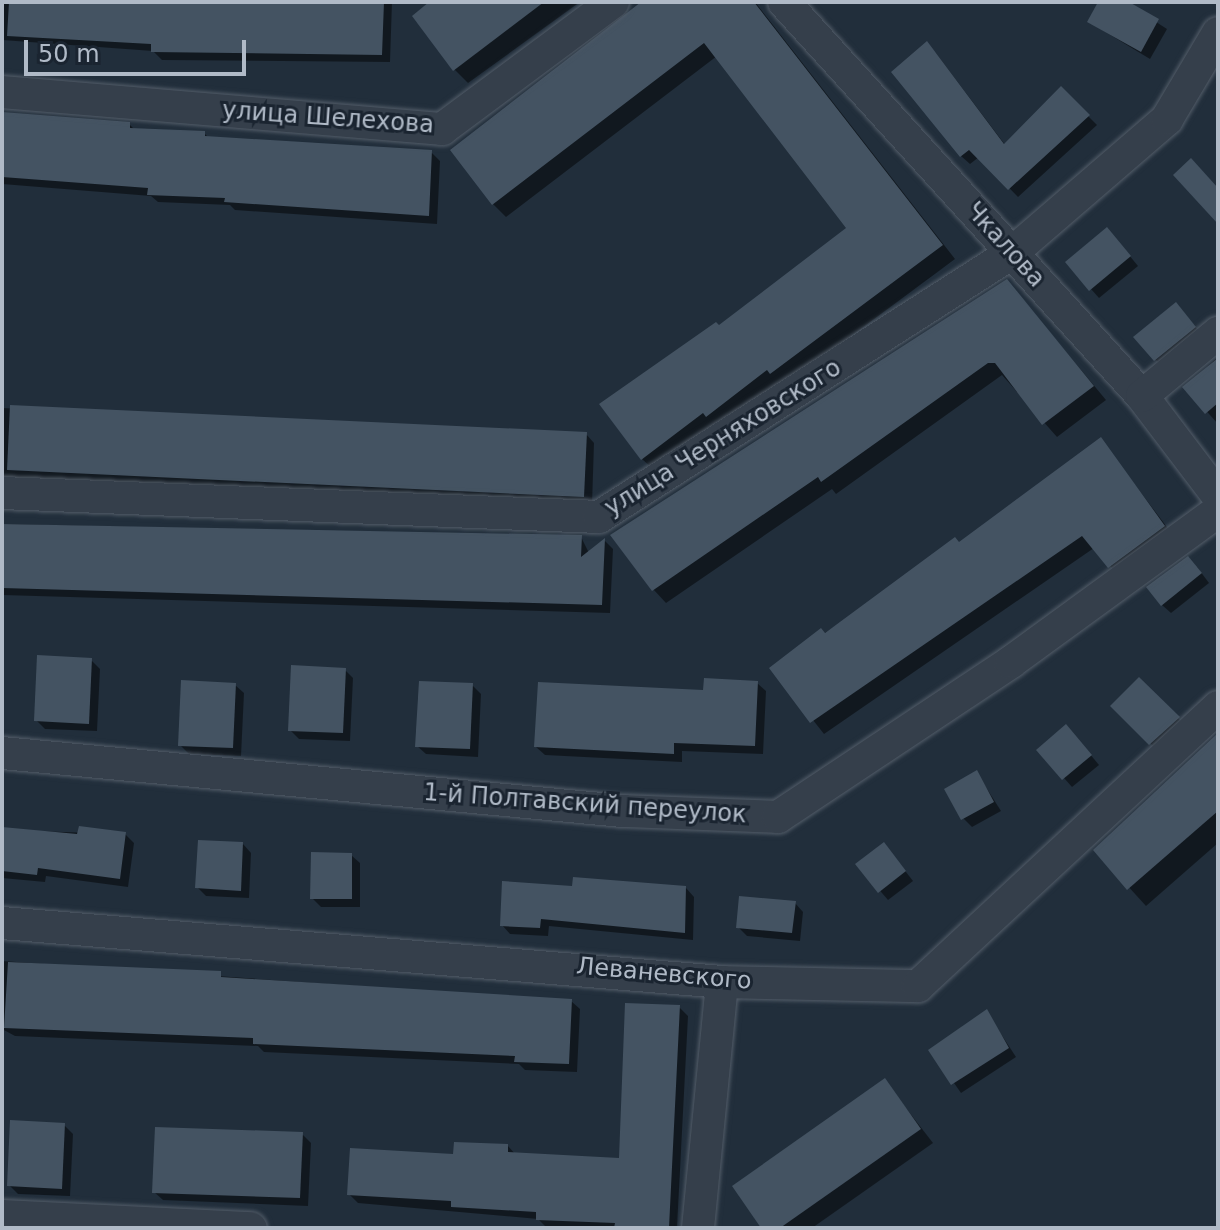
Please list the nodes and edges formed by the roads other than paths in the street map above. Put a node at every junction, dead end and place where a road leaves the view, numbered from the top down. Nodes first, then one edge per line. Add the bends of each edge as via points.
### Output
1 (613, 2) edge
2 (784, 2) edge
3 (1218, 33) edge
4 (2, 92) edge
5 (1012, 253) junction
6 (1218, 333) edge
7 (1142, 396) junction
8 (2, 493) edge
9 (1218, 496) edge
10 (1218, 511) edge
11 (1218, 707) edge
12 (2, 753) edge
13 (2, 923) edge
14 (722, 982) junction
15 (2, 1216) edge
16 (251, 1228) edge
17 (698, 1228) edge

1 - 4 street, улица Шелехова via 442,129
2 - 5 street, Чкалова
3 - 5 street, улица Черняховского via 1167,119
5 - 7 street, Чкалова
5 - 8 street, улица Черняховского via 599,517
6 - 7 street
7 - 9 street, Чкалова
10 - 12 street, 1-й Полтавский переулок via 1011,662 778,817 623,811
11 - 14 street, Леваневского via 918,986
13 - 14 street, Леваневского
14 - 17 street
15 - 16 street

